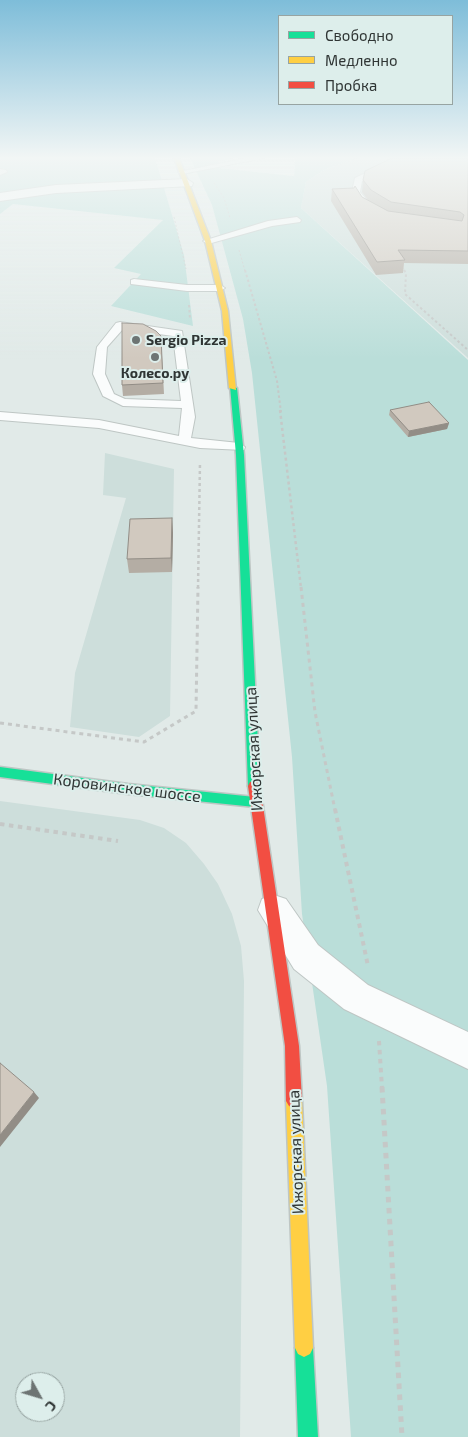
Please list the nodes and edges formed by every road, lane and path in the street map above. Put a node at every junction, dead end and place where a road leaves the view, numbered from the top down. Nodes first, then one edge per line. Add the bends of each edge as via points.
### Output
1 (176, 225) edge
2 (202, 225) edge
3 (232, 225) edge
4 (263, 225) edge
5 (234, 232) junction
6 (208, 241) junction
7 (401, 265) edge
8 (134, 282) dead end
9 (187, 288) junction
10 (220, 288) junction
11 (190, 328) dead end
12 (468, 350) edge
13 (188, 405) junction
14 (0, 416) edge
15 (184, 441) junction
16 (200, 444) junction
17 (239, 447) junction
18 (0, 723) edge
19 (0, 772) edge
20 (255, 802) junction
21 (0, 824) edge
22 (118, 841) dead end
23 (274, 910) junction
24 (377, 1007) junction
25 (468, 1051) edge
26 (308, 1437) edge
27 (402, 1437) edge

1 - 9 path
2 - 6 main road, Ижорская улица
3 - 5 path
4 - 5 lane
5 - 6 lane
5 - 24 path via 277,381 315,712
6 - 10 main road, Ижорская улица
7 - 12 path via 406,273 405,294
8 - 9 lane
9 - 10 lane
9 - 11 path
10 - 17 main road, Ижорская улица
13 - 13 lane via 178,333 120,325 102,347 99,374 109,396 123,402
13 - 15 lane
14 - 15 lane via 100,424
15 - 16 lane
16 - 17 lane
16 - 18 path via 196,711 144,742
17 - 20 main road, Ижорская улица
19 - 20 main road, Коровинское шоссе
20 - 23 main road, Ижорская улица
21 - 22 path
23 - 24 street via 306,957 356,997
23 - 26 main road, Ижорская улица via 292,1046
24 - 25 street
24 - 27 path

